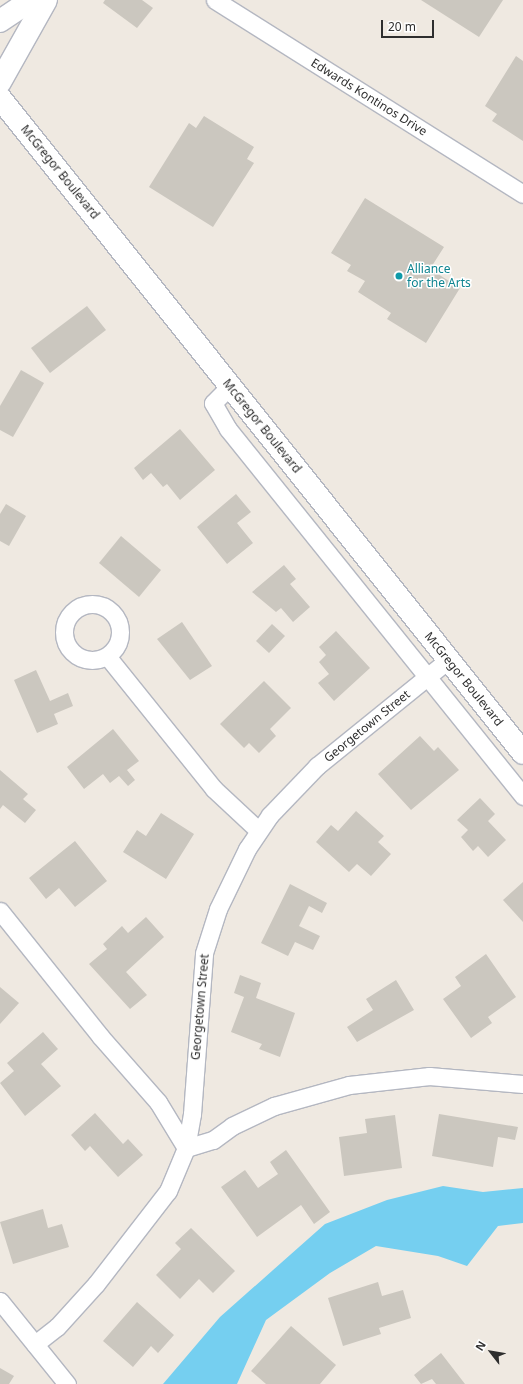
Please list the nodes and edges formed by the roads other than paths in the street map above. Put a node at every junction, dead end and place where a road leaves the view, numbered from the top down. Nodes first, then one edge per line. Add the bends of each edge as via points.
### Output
1 (31, 0) edge
2 (46, 0) edge
3 (215, 0) edge
4 (0, 21) edge
5 (0, 82) edge
6 (0, 98) edge
7 (523, 194) edge
8 (230, 386) junction
9 (107, 656) dead end
10 (448, 660) junction
11 (428, 676) junction
12 (523, 753) edge
13 (523, 796) edge
14 (258, 830) junction
15 (0, 911) edge
16 (523, 1084) edge
17 (186, 1148) junction
18 (0, 1302) edge
19 (35, 1344) junction
20 (66, 1384) edge

1 - 4 main road
2 - 5 main road
3 - 7 street, Edwards Kontinos Drive
6 - 8 main road, McGregor Boulevard
8 - 10 main road, McGregor Boulevard
8 - 11 street via 213,403 228,430
9 - 14 street via 214,789
10 - 11 street, Georgetown Street
10 - 12 main road, McGregor Boulevard
11 - 13 street
11 - 14 street, Georgetown Street via 317,766
14 - 17 street, Georgetown Street via 227,888 204,952 192,1114
15 - 17 street via 100,1036 158,1102
16 - 17 street via 429,1076 349,1085 274,1106 232,1126 213,1140
17 - 19 street, Georgetown Street via 168,1191 96,1284 57,1327
18 - 19 street
19 - 20 street

